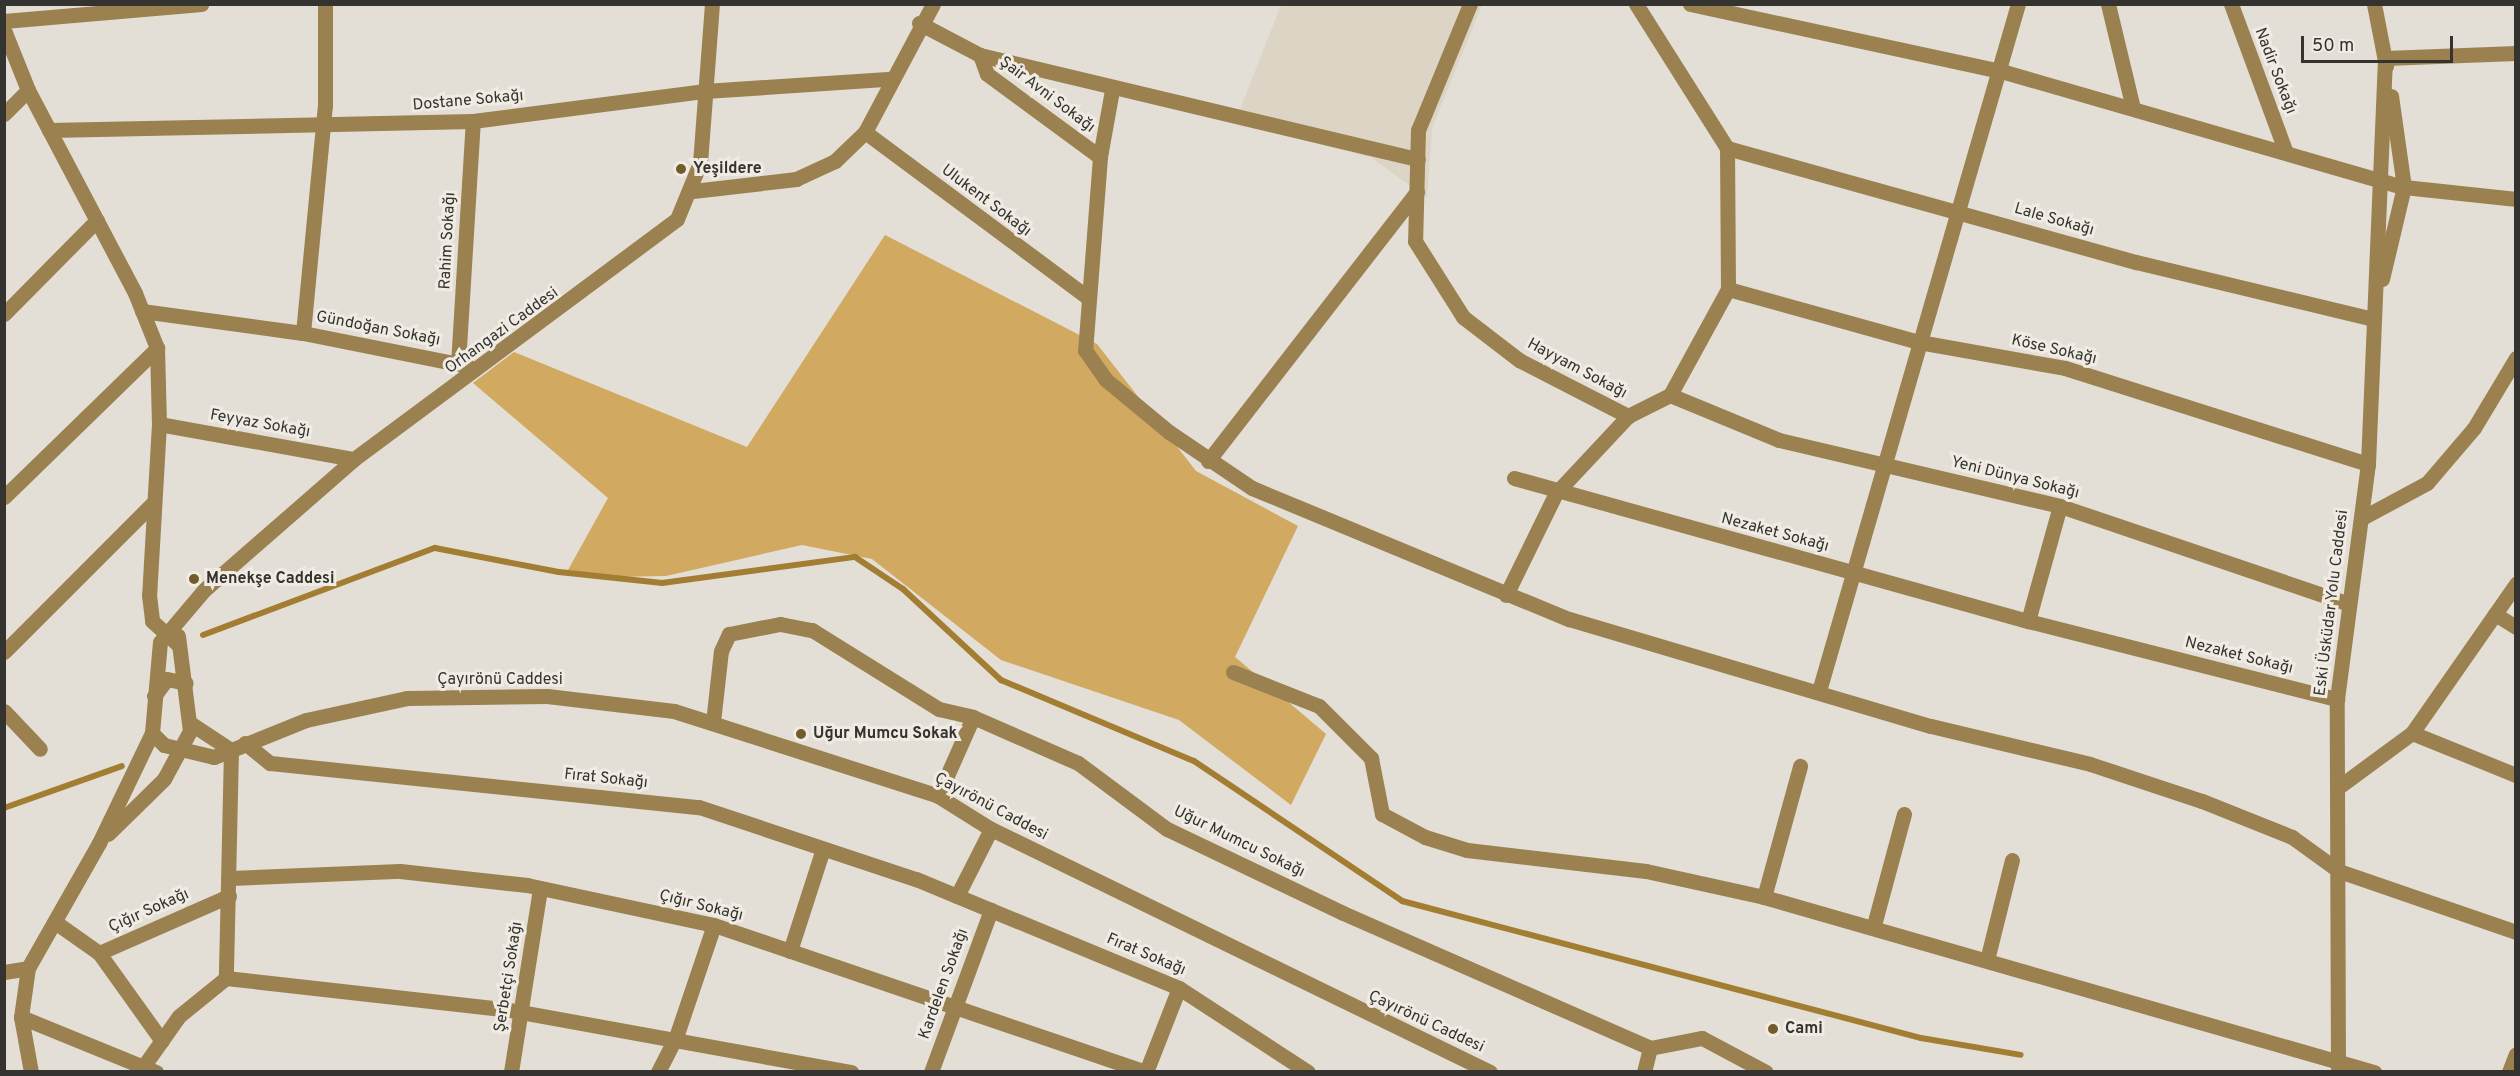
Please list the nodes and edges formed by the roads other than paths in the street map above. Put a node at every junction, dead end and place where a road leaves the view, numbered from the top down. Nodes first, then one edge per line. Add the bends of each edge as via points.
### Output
1 (201, 4) edge
2 (325, 4) edge
3 (712, 4) edge
4 (933, 4) edge
5 (1470, 4) edge
6 (1636, 4) edge
7 (1690, 4) edge
8 (2018, 4) edge
9 (2108, 4) edge
10 (2231, 4) edge
11 (2374, 4) edge
12 (4, 21) edge
13 (919, 23) junction
14 (4, 30) edge
15 (2516, 53) edge
16 (980, 55) junction
17 (2385, 58) junction
18 (2001, 71) junction
19 (888, 79) junction
20 (28, 90) junction
21 (1112, 90) junction
22 (705, 91) junction
23 (2133, 108) junction
24 (4, 114) edge
25 (473, 121) junction
26 (323, 128) junction
27 (49, 130) junction
28 (865, 132) junction
29 (1727, 148) junction
30 (2285, 150) junction
31 (1100, 157) junction
32 (1418, 159) junction
33 (2381, 180) junction
34 (2404, 187) junction
35 (693, 191) junction
36 (1417, 192) junction
37 (2516, 199) edge
38 (1959, 211) junction
39 (96, 220) junction
40 (1728, 289) junction
41 (1087, 297) junction
42 (142, 311) junction
43 (4, 314) edge
44 (2373, 320) junction
45 (303, 333) junction
46 (1919, 342) junction
47 (157, 348) junction
48 (2516, 358) edge
49 (458, 364) junction
50 (481, 368) junction
51 (1670, 395) junction
52 (1628, 416) junction
53 (159, 424) junction
54 (354, 459) junction
55 (1208, 461) junction
56 (1884, 464) junction
57 (2368, 464) junction
58 (1514, 478) dead end
59 (1556, 493) junction
60 (4, 497) edge
61 (154, 502) junction
62 (2060, 506) junction
63 (2362, 518) junction
64 (1854, 573) junction
65 (2516, 584) edge
66 (1506, 595) junction
67 (2349, 604) junction
68 (2495, 614) junction
69 (181, 615) junction
70 (2028, 621) junction
71 (2516, 627) edge
72 (165, 634) junction
73 (178, 645) junction
74 (4, 652) edge
75 (1233, 672) dead end
76 (186, 683) junction
77 (1820, 691) junction
78 (154, 696) junction
79 (2337, 699) junction
80 (4, 711) edge
81 (973, 717) junction
82 (713, 722) junction
83 (190, 723) junction
84 (152, 733) junction
85 (2412, 733) junction
86 (245, 743) junction
87 (177, 746) junction
88 (40, 749) dead end
89 (231, 750) junction
90 (1800, 766) dead end
91 (2516, 775) edge
92 (2340, 786) junction
93 (938, 796) junction
94 (1904, 814) dead end
95 (991, 829) junction
96 (99, 843) junction
97 (823, 849) junction
98 (2012, 860) dead end
99 (2339, 871) junction
100 (230, 878) junction
101 (540, 888) junction
102 (229, 896) junction
103 (957, 896) junction
104 (1764, 897) junction
105 (991, 910) junction
106 (55, 922) junction
107 (714, 925) junction
108 (1874, 925) junction
109 (2516, 932) edge
110 (790, 951) junction
111 (99, 953) junction
112 (1987, 960) junction
113 (28, 968) junction
114 (4, 972) edge
115 (226, 978) junction
116 (1179, 988) junction
117 (952, 1006) junction
118 (524, 1012) junction
119 (21, 1017) junction
120 (676, 1036) junction
121 (162, 1041) junction
122 (1650, 1048) junction
123 (2516, 1054) edge
124 (2338, 1068) edge
125 (149, 1069) edge
126 (31, 1071) edge
127 (511, 1071) edge
128 (658, 1071) edge
129 (851, 1071) edge
130 (931, 1071) edge
131 (1145, 1071) edge
132 (1308, 1071) edge
133 (1490, 1071) edge
134 (1644, 1071) edge
135 (1766, 1071) edge
136 (2374, 1071) edge
137 (2509, 1071) edge

1 - 12 street
2 - 26 street
3 - 22 street, Orhangazi Caddesi
4 - 13 street
5 - 32 street, Hayyam Sokağı via 1418,130
6 - 29 street
7 - 18 street
8 - 18 street
9 - 23 street
10 - 30 street, Nadir Sokağı
11 - 17 street, Eski Üsküdar Yolu Caddesi
13 - 16 street, Şair Avni Sokağı
13 - 19 street
14 - 20 street
15 - 17 street
16 - 21 street
16 - 31 street, Şair Avni Sokağı via 987,74
17 - 33 street, Eski Üsküdar Yolu Caddesi
17 - 34 street, Eski Üsküdar Yolu Caddesi
18 - 23 street
18 - 38 street
19 - 22 street, Dostane Sokağı
19 - 28 street
20 - 24 street
20 - 27 street
21 - 31 street
21 - 32 street
22 - 25 street, Dostane Sokağı
22 - 35 street, Orhangazi Caddesi
23 - 30 street
25 - 26 street, Dostane Sokağı
25 - 49 street, Rahim Sokağı
26 - 27 street, Dostane Sokağı
26 - 45 street
27 - 39 street
28 - 35 street via 836,161 796,179
28 - 41 street, Ulukent Sokağı
29 - 38 street, Lale Sokağı
29 - 40 street
30 - 33 street
31 - 41 street
32 - 36 street, Hayyam Sokağı
33 - 34 street
33 - 44 street, Eski Üsküdar Yolu Caddesi
34 - 37 street
34 - 44 street, Eski Üsküdar Yolu Caddesi
35 - 50 street, Orhangazi Caddesi via 664,234
36 - 52 street, Hayyam Sokağı via 1415,241 1463,317 1519,360
36 - 55 street
38 - 44 street, Lale Sokağı
38 - 46 street
39 - 42 street
39 - 43 street
40 - 46 street, Köse Sokağı
40 - 51 street
41 - 55 street via 1088,359 1105,379
42 - 45 street, Gündoğan Sokağı
42 - 47 street
44 - 57 street, Eski Üsküdar Yolu Caddesi
45 - 49 street, Gündoğan Sokağı
46 - 56 street
46 - 57 street, Köse Sokağı via 2065,368
47 - 53 street
47 - 60 street
48 - 63 street via 2474,428 2427,483
49 - 50 street, Gündoğan Sokağı
50 - 54 street, Orhangazi Caddesi
51 - 52 street
51 - 56 street, Yeni Dünya Sokağı via 1779,440
52 - 59 street
53 - 54 street, Feyyaz Sokağı
53 - 61 street
54 - 69 street, Orhangazi Caddesi
55 - 66 street via 1325,522
56 - 62 street, Yeni Dünya Sokağı
56 - 64 street
57 - 63 street, Eski Üsküdar Yolu Caddesi
58 - 59 street, Nezaket Sokağı
59 - 64 street, Nezaket Sokağı
59 - 66 street
61 - 72 street via 149,595 152,621
61 - 74 street
62 - 67 street, Yeni Dünya Sokağı
62 - 70 street
63 - 67 street, Eski Üsküdar Yolu Caddesi
64 - 70 street, Nezaket Sokağı
64 - 77 street
65 - 68 street
66 - 77 street
67 - 79 street, Eski Üsküdar Yolu Caddesi
68 - 71 street
68 - 85 street
69 - 72 street, Orhangazi Caddesi
69 - 73 street
70 - 79 street, Nezaket Sokağı
72 - 73 street
72 - 78 street via 156,656
73 - 76 street
75 - 104 street via 1319,706 1371,758 1382,814 1425,837 1467,850 1646,871
76 - 78 street via 167,678
76 - 83 street
77 - 99 street via 2147,782 2292,837
78 - 84 street
79 - 92 street, Eski Üsküdar Yolu Caddesi
80 - 88 street
81 - 82 street, Uğur Mumcu Sokağı via 939,709 812,630 780,624 729,634 721,651
81 - 93 street
81 - 122 street, Uğur Mumcu Sokağı via 1078,763 1167,829 1577,1020
82 - 86 street, Çayırönü Caddesi via 674,711 547,696 407,699 306,720
82 - 93 street, Çayırönü Caddesi
83 - 87 street
83 - 89 street
84 - 87 street, Çayırönü Caddesi via 164,745
84 - 96 street
85 - 91 street
85 - 92 street
86 - 89 street, Çayırönü Caddesi
86 - 97 street, Fırat Sokağı via 270,763 699,807
87 - 89 street, Çayırönü Caddesi via 214,757
87 - 96 street via 164,779
89 - 100 street
90 - 104 street
92 - 99 street, Eski Üsküdar Yolu Caddesi
93 - 95 street, Çayırönü Caddesi
94 - 108 street
95 - 103 street
95 - 133 street, Çayırönü Caddesi
96 - 106 street
97 - 103 street, Fırat Sokağı
97 - 110 street
98 - 112 street
99 - 109 street
99 - 124 street, Eski Üsküdar Yolu Caddesi
100 - 101 street, Çığır Sokağı via 400,871
100 - 102 street
101 - 107 street, Çığır Sokağı
101 - 118 street, Şerbetçi Sokağı
102 - 111 street, Çığır Sokağı
102 - 115 street
103 - 105 street, Fırat Sokağı
104 - 108 street
105 - 116 street, Fırat Sokağı
105 - 117 street, Kardelen Sokağı
106 - 111 street, Çığır Sokağı
106 - 113 street
107 - 110 street, Çığır Sokağı
107 - 120 street
108 - 112 street
110 - 117 street, Çığır Sokağı
111 - 121 street
112 - 124 street
113 - 114 street
113 - 119 street
115 - 118 street
115 - 121 street via 179,1016
116 - 131 street
116 - 132 street, Fırat Sokağı
117 - 130 street, Kardelen Sokağı
117 - 131 street, Çığır Sokağı
118 - 120 street
118 - 127 street, Şerbetçi Sokağı
119 - 125 street
119 - 126 street
120 - 128 street
120 - 129 street
121 - 125 street
122 - 134 street
122 - 135 street via 1702,1038
123 - 137 street
124 - 136 street

